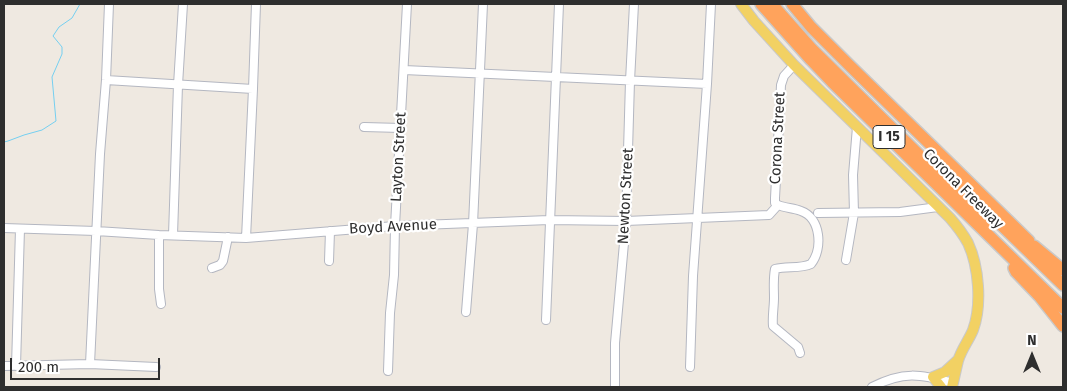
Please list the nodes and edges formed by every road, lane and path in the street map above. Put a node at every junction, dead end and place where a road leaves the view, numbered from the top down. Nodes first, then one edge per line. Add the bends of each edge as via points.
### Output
1 (109, 4) edge
2 (183, 4) edge
3 (256, 4) edge
4 (407, 4) edge
5 (483, 4) edge
6 (560, 4) edge
7 (634, 4) edge
8 (711, 4) edge
9 (740, 4) edge
10 (761, 4) edge
11 (772, 4) edge
12 (781, 4) edge
13 (792, 4) edge
14 (794, 65) junction
15 (404, 70) junction
16 (480, 73) junction
17 (556, 77) junction
18 (106, 80) junction
19 (630, 81) junction
20 (707, 84) junction
21 (178, 85) junction
22 (253, 88) junction
23 (364, 127) dead end
24 (856, 127) junction
25 (401, 128) junction
26 (778, 205) junction
27 (938, 206) junction
28 (854, 213) junction
29 (818, 214) dead end
30 (698, 218) junction
31 (549, 220) junction
32 (626, 221) junction
33 (473, 224) junction
34 (395, 226) junction
35 (4, 228) edge
36 (20, 229) junction
37 (96, 231) junction
38 (330, 231) junction
39 (159, 235) junction
40 (173, 235) junction
41 (228, 237) junction
42 (246, 238) junction
43 (1034, 246) junction
44 (1009, 255) junction
45 (846, 260) dead end
46 (329, 261) dead end
47 (212, 268) dead end
48 (1063, 270) edge
49 (1063, 274) edge
50 (1063, 285) edge
51 (1063, 299) edge
52 (161, 304) dead end
53 (1063, 308) edge
54 (466, 312) dead end
55 (546, 320) dead end
56 (1063, 326) edge
57 (800, 353) dead end
58 (958, 360) junction
59 (90, 364) junction
60 (4, 366) edge
61 (16, 366) junction
62 (156, 366) dead end
63 (690, 367) dead end
64 (388, 371) dead end
65 (932, 377) junction
66 (953, 385) edge
67 (615, 387) edge
68 (872, 387) edge
69 (941, 387) edge

1 - 18 street
2 - 21 street
3 - 22 street
4 - 15 street, Layton Street
5 - 16 street
6 - 17 street
7 - 19 street, Newton Street
8 - 20 street
9 - 14 main road
10 - 44 highway, Corona Freeway / I 15 via 832,82
11 - 51 highway via 811,48
12 - 50 highway via 839,66
13 - 43 highway, Corona Freeway / I 15 via 849,65
14 - 24 main road
14 - 26 street, Corona Street via 781,85 775,198
15 - 16 street
15 - 25 street, Layton Street
16 - 17 street
16 - 33 street
17 - 19 street
17 - 31 street
18 - 21 street
18 - 37 street
19 - 20 street
19 - 32 street, Newton Street
20 - 30 street
21 - 22 street
21 - 40 street
22 - 42 street
23 - 25 street
24 - 27 main road
24 - 28 street
25 - 34 street, Layton Street
26 - 30 street, Boyd Avenue via 768,215
26 - 57 street, Corona Street via 808,214 818,236 817,252 811,264 775,269 773,326 798,347
27 - 28 street via 900,212
27 - 58 main road via 967,242 976,270 976,316 973,330
28 - 29 street
28 - 45 street
30 - 32 street, Boyd Avenue
30 - 63 street
31 - 32 street, Boyd Avenue
31 - 33 street, Boyd Avenue
31 - 55 street
32 - 67 street, Newton Street via 615,344
33 - 34 street, Boyd Avenue
33 - 54 street
34 - 38 street, Boyd Avenue
34 - 64 street, Layton Street
35 - 36 street, Boyd Avenue
36 - 37 street, Boyd Avenue
36 - 61 street
37 - 39 street, Boyd Avenue
37 - 59 street
38 - 42 street, Boyd Avenue
38 - 46 street
39 - 40 street, Boyd Avenue
39 - 52 street
40 - 41 street, Boyd Avenue
41 - 42 street, Boyd Avenue
41 - 47 street via 223,260
43 - 48 highway
43 - 49 highway, Corona Freeway / I 15
44 - 53 highway, Corona Freeway / I 15
44 - 56 highway via 1016,272
58 - 65 main road via 945,372
58 - 66 main road
59 - 61 street
59 - 62 street
60 - 61 street
65 - 66 street
65 - 68 street via 903,375
65 - 69 main road

